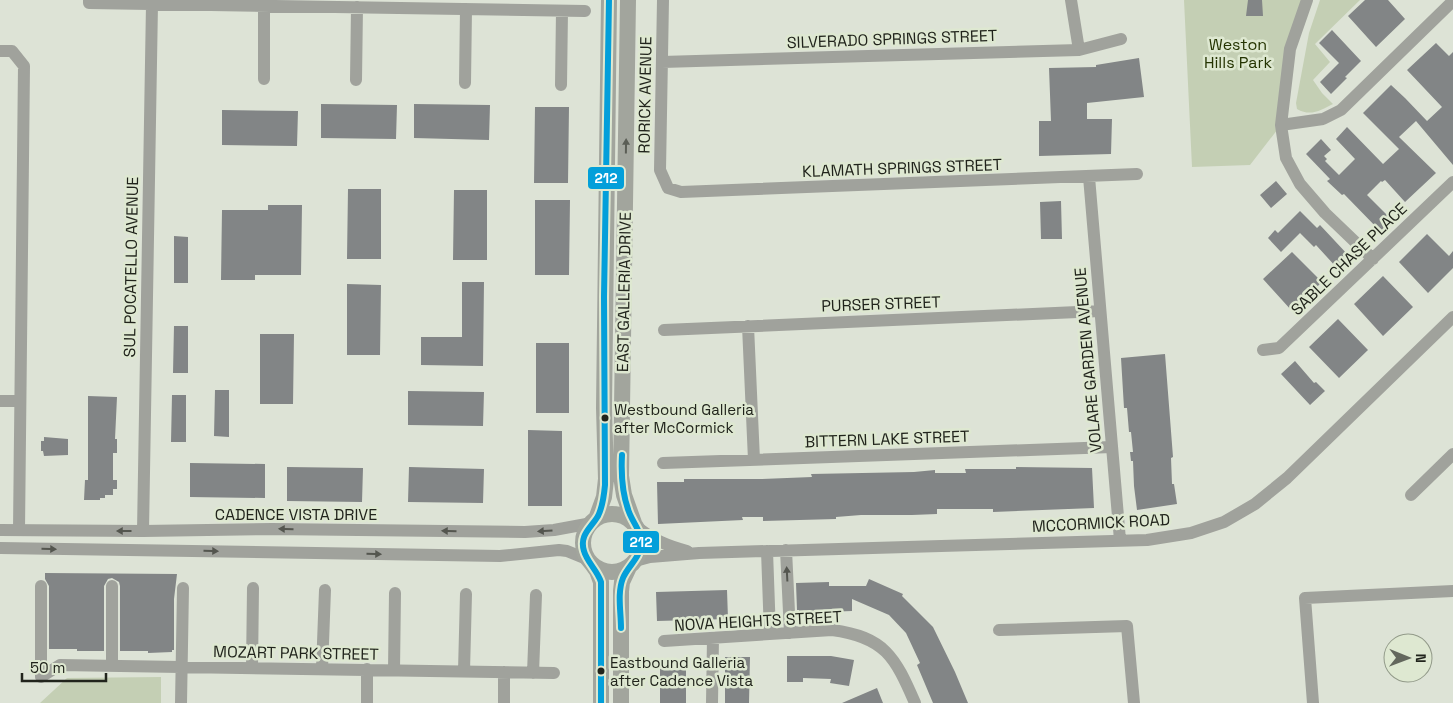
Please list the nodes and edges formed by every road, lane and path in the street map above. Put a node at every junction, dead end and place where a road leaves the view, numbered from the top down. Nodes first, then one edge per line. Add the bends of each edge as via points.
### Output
1 (609, 0) edge
2 (628, 0) edge
3 (663, 0) edge
4 (1071, 0) edge
5 (1307, 0) edge
6 (89, 1) edge
7 (1453, 1) edge
8 (152, 4) junction
9 (442, 4) edge
10 (264, 6) junction
11 (357, 7) junction
12 (466, 9) junction
13 (562, 11) junction
14 (585, 11) dead end
15 (1121, 39) dead end
16 (1079, 50) junction
17 (0, 51) edge
18 (662, 62) junction
19 (264, 79) dead end
20 (356, 80) dead end
21 (465, 83) dead end
22 (562, 85) dead end
23 (1281, 125) junction
24 (1136, 174) dead end
25 (1089, 177) junction
26 (1453, 182) edge
27 (668, 188) joint
28 (1373, 259) junction
29 (1100, 311) junction
30 (1453, 317) edge
31 (748, 326) junction
32 (664, 330) dead end
33 (1263, 350) dead end
34 (0, 402) edge
35 (20, 402) junction
36 (1112, 447) junction
37 (1453, 454) edge
38 (754, 460) junction
39 (663, 463) dead end
40 (1411, 495) dead end
41 (594, 521) junction
42 (635, 525) junction
43 (0, 530) edge
44 (18, 530) junction
45 (52, 530) junction
46 (143, 531) junction
47 (0, 540) edge
48 (1120, 540) junction
49 (0, 548) edge
50 (786, 550) junction
51 (767, 551) junction
52 (699, 553) junction
53 (590, 562) junction
54 (632, 564) junction
55 (41, 586) dead end
56 (112, 586) dead end
57 (183, 588) dead end
58 (253, 588) dead end
59 (325, 590) dead end
60 (1453, 591) edge
61 (395, 593) dead end
62 (466, 594) dead end
63 (536, 595) dead end
64 (999, 630) dead end
65 (790, 633) junction
66 (770, 634) junction
67 (713, 638) junction
68 (664, 641) dead end
69 (112, 666) junction
70 (181, 668) junction
71 (252, 668) junction
72 (322, 669) junction
73 (367, 669) junction
74 (394, 670) junction
75 (464, 671) junction
76 (504, 672) junction
77 (533, 673) junction
78 (554, 673) dead end
79 (181, 703) edge
80 (367, 703) edge
81 (504, 703) edge
82 (601, 703) edge
83 (621, 703) edge
84 (712, 703) edge
85 (915, 703) edge
86 (1134, 703) edge
87 (1312, 703) edge

1 - 41 main road, EAST GALLERIA DRIVE via 606,479 604,497
42 -> 2 main road, EAST GALLERIA DRIVE via 624,495 622,476
3 - 18 street, RORICK AVENUE
4 - 16 street
5 - 23 street via 1290,49
6 - 8 street
7 - 23 street via 1341,110 1323,119
8 - 10 street
8 - 46 street, SUL POCATELLO AVENUE
9 - 11 street
9 - 12 street
10 - 11 street
10 - 19 street
11 - 20 street
12 - 13 street
12 - 21 street
13 - 14 street
13 - 22 street
15 - 16 street, SILVERADO SPRINGS STREET
16 - 18 street, SILVERADO SPRINGS STREET
17 - 35 street via 12,51 24,66
18 - 27 street, RORICK AVENUE via 660,170
23 - 28 street via 1286,158 1300,184
24 - 25 street, KLAMATH SPRINGS STREET
25 - 27 street, KLAMATH SPRINGS STREET via 681,192
25 - 29 street, VOLARE GARDEN AVENUE
26 - 28 street, SABLE CHASE PLACE
28 - 33 street, SABLE CHASE PLACE via 1279,348
29 - 31 street, PURSER STREET
29 - 36 street, VOLARE GARDEN AVENUE
30 - 48 street, MCCORMICK ROAD via 1287,478 1255,504 1224,522 1190,533 1146,540
31 - 32 street, PURSER STREET
31 - 38 street
34 - 35 street
35 - 44 street
36 - 38 street, BITTERN LAKE STREET
36 - 48 street, VOLARE GARDEN AVENUE
37 - 40 street
38 - 39 street, BITTERN LAKE STREET
41 - 42 main road via 607,514 619,515
41 -> 46 street, CADENCE VISTA DRIVE via 554,530 525,532 272,528
41 - 53 main road via 584,539 584,551
42 - 52 street, MCCORMICK ROAD via 654,540
42 - 54 main road via 642,544 640,554
43 - 44 street, CADENCE VISTA DRIVE
44 - 45 street, CADENCE VISTA DRIVE
46 -> 45 street, CADENCE VISTA DRIVE
45 - 47 street
48 - 50 street, MCCORMICK ROAD
49 -> 53 street via 500,556 559,550
50 - 51 street, MCCORMICK ROAD
65 -> 50 street
51 - 52 street, MCCORMICK ROAD
51 - 66 street
52 - 54 street, MCCORMICK ROAD via 650,557
53 - 54 main road via 609,572 622,571
53 - 82 main road via 601,582
54 - 83 main road via 621,590
55 - 69 street, MOZART PARK STREET via 41,677 60,665
56 - 69 street
57 - 70 street
58 - 71 street
59 - 72 street
60 - 87 street via 1305,598
61 - 74 street
62 - 75 street
63 - 77 street
64 - 86 street via 1127,626
65 - 66 street, NOVA HEIGHTS STREET
65 - 85 street, NOVA HEIGHTS STREET via 832,630 867,638 884,649 900,668
66 - 67 street, NOVA HEIGHTS STREET
67 - 68 street, NOVA HEIGHTS STREET
67 - 84 street
69 - 70 street, MOZART PARK STREET
70 - 71 street, MOZART PARK STREET
70 - 79 street
71 - 72 street, MOZART PARK STREET
72 - 73 street, MOZART PARK STREET
73 - 74 street, MOZART PARK STREET
73 - 80 street
74 - 75 street, MOZART PARK STREET
75 - 76 street, MOZART PARK STREET
76 - 77 street, MOZART PARK STREET
76 - 81 street
77 - 78 street, MOZART PARK STREET

